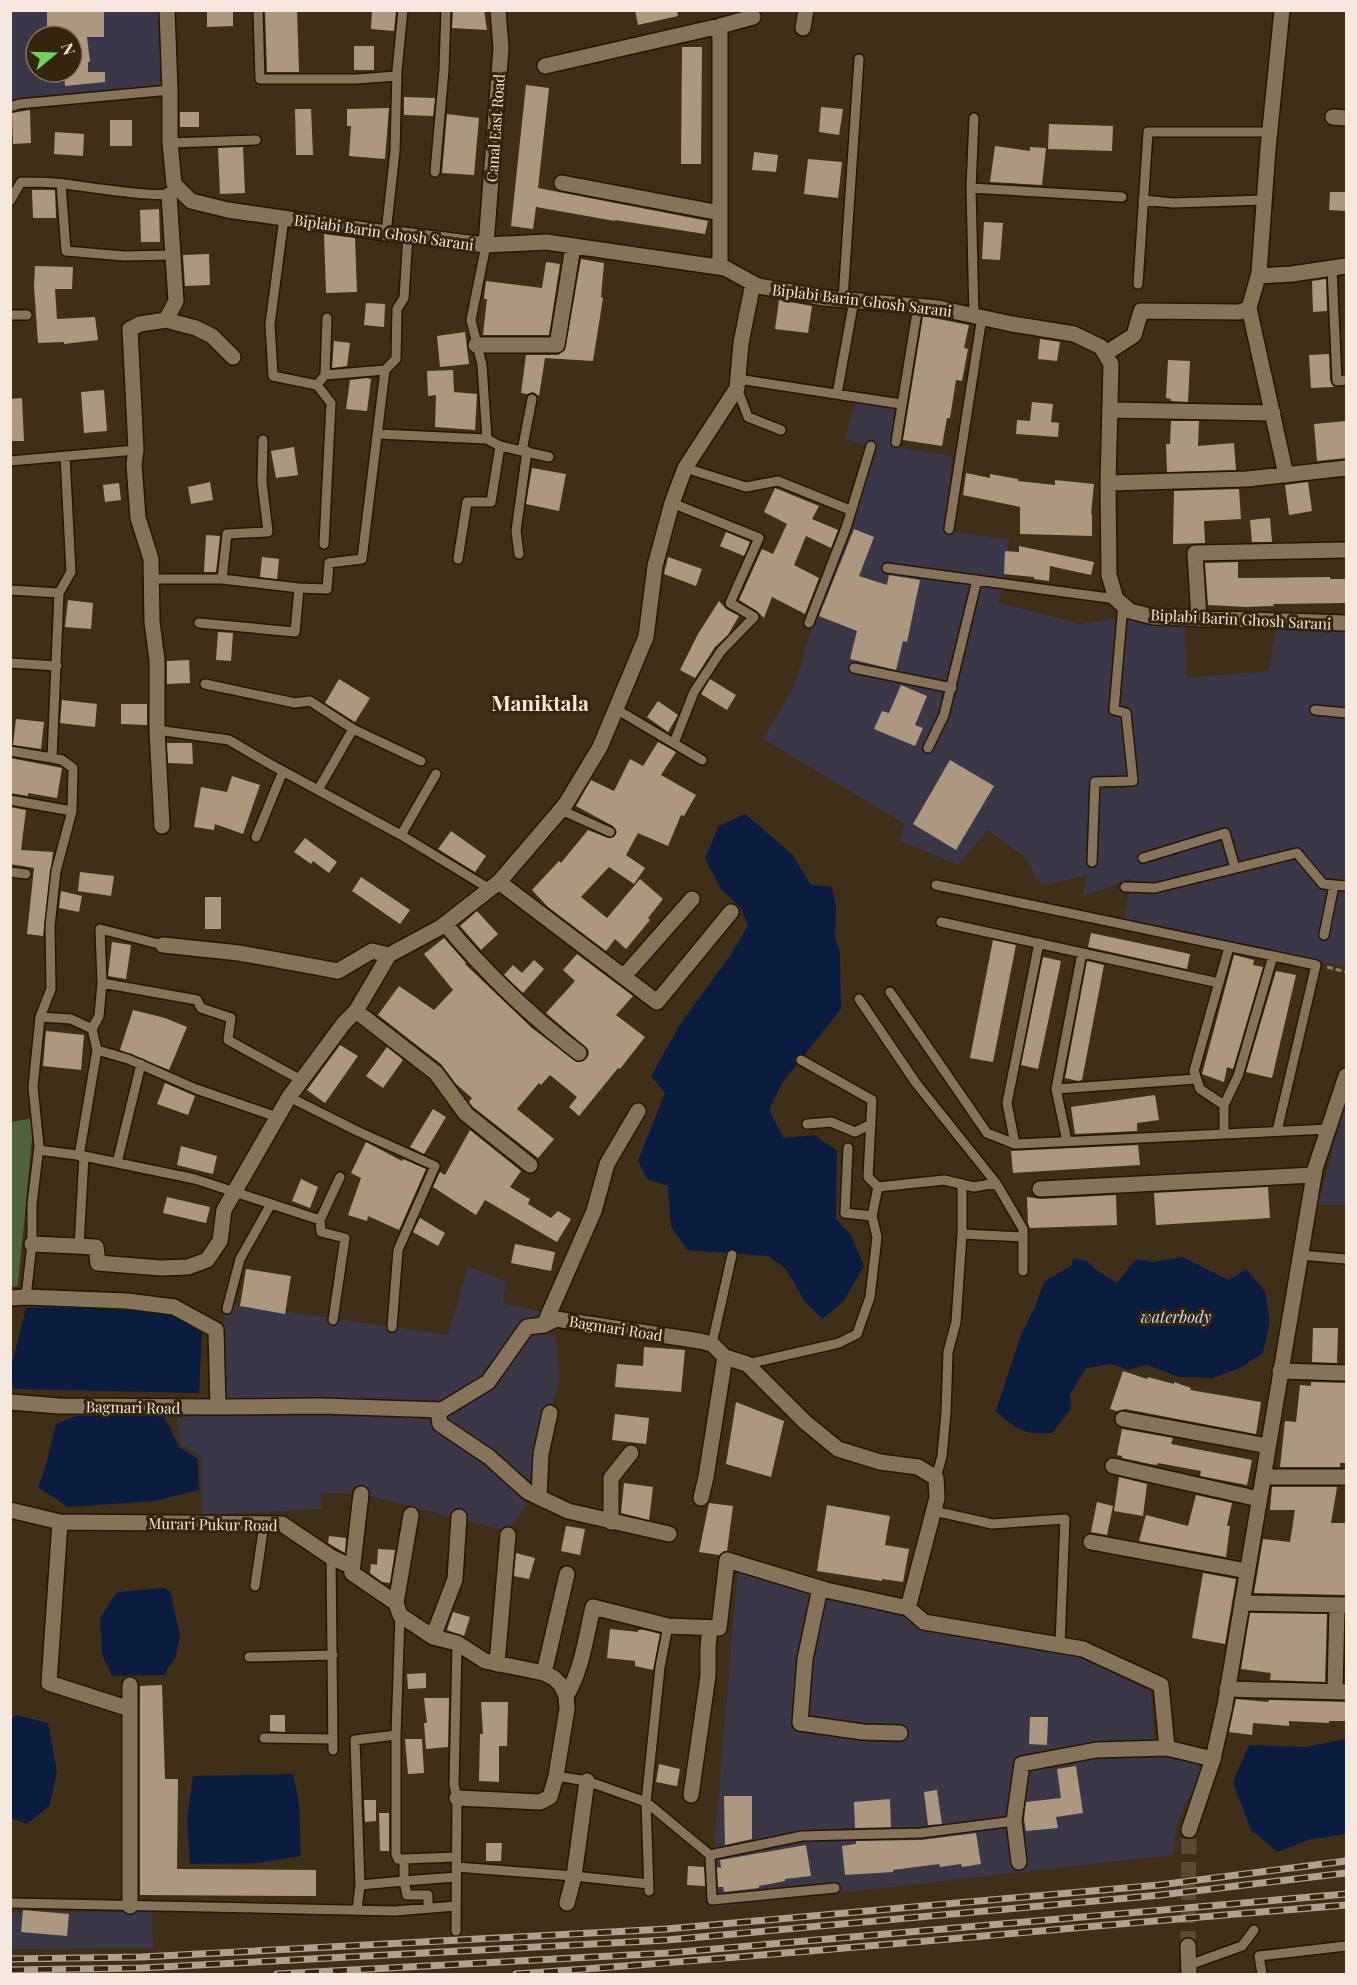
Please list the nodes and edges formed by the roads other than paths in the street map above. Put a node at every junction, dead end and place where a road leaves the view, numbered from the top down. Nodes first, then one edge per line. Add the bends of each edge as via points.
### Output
1 (167, 10) edge
2 (258, 10) edge
3 (403, 10) edge
4 (446, 10) edge
5 (498, 10) edge
6 (806, 10) edge
7 (1282, 10) edge
8 (753, 17) dead end
9 (720, 26) junction
10 (803, 28) dead end
11 (860, 58) dead end
12 (545, 66) dead end
13 (397, 76) junction
14 (170, 90) junction
15 (10, 107) edge
16 (974, 118) dead end
17 (1270, 132) junction
18 (256, 140) dead end
19 (170, 143) junction
20 (435, 172) dead end
21 (561, 183) dead end
22 (61, 184) junction
23 (971, 188) junction
24 (174, 193) junction
25 (1122, 197) dead end
26 (1143, 200) junction
27 (1264, 200) junction
28 (10, 201) edge
29 (720, 213) junction
30 (284, 218) junction
31 (386, 233) junction
32 (408, 235) junction
33 (486, 245) junction
34 (573, 247) junction
35 (172, 255) junction
36 (720, 267) junction
37 (1339, 267) edge
38 (1258, 276) junction
39 (753, 283) junction
40 (1138, 285) dead end
41 (848, 300) junction
42 (918, 306) junction
43 (1249, 308) junction
44 (10, 315) edge
45 (27, 315) dead end
46 (978, 316) junction
47 (327, 318) dead end
48 (166, 320) junction
49 (476, 345) junction
50 (1105, 354) junction
51 (233, 357) dead end
52 (385, 370) junction
53 (325, 375) junction
54 (1347, 380) edge
55 (737, 383) junction
56 (317, 385) junction
57 (837, 394) junction
58 (532, 399) dead end
59 (901, 405) junction
60 (1110, 410) junction
61 (1273, 413) junction
62 (781, 430) dead end
63 (378, 434) junction
64 (487, 439) junction
65 (263, 440) dead end
66 (896, 442) dead end
67 (500, 446) junction
68 (871, 446) dead end
69 (136, 450) junction
70 (524, 451) junction
71 (66, 456) junction
72 (549, 457) dead end
73 (10, 461) edge
74 (685, 468) junction
75 (1347, 468) edge
76 (1286, 475) junction
77 (1108, 483) junction
78 (672, 503) junction
79 (850, 510) junction
80 (949, 529) dead end
81 (324, 544) dead end
82 (1347, 550) edge
83 (519, 554) dead end
84 (458, 559) dead end
85 (888, 568) dead end
86 (152, 579) junction
87 (222, 579) junction
88 (977, 580) junction
89 (299, 588) junction
90 (10, 590) edge
91 (59, 593) junction
92 (1119, 601) junction
93 (1199, 619) junction
94 (199, 623) dead end
95 (809, 623) dead end
96 (1347, 624) edge
97 (10, 663) edge
98 (57, 666) junction
99 (854, 668) dead end
100 (205, 684) dead end
101 (952, 688) junction
102 (616, 709) junction
103 (1316, 710) dead end
104 (1347, 712) edge
105 (353, 729) junction
106 (157, 730) junction
107 (674, 743) junction
108 (928, 748) dead end
109 (10, 751) edge
110 (52, 758) junction
111 (702, 760) dead end
112 (420, 761) dead end
113 (283, 771) junction
114 (436, 774) dead end
115 (318, 789) junction
116 (10, 800) edge
117 (561, 810) junction
118 (72, 811) junction
119 (162, 826) dead end
120 (610, 832) dead end
121 (401, 835) junction
122 (256, 837) dead end
123 (1143, 858) dead end
124 (1092, 862) dead end
125 (1235, 868) junction
126 (10, 872) edge
127 (27, 874) dead end
128 (936, 885) dead end
129 (1334, 885) junction
130 (495, 886) junction
131 (1347, 886) edge
132 (1125, 887) dead end
133 (692, 899) dead end
134 (731, 912) dead end
135 (941, 922) dead end
136 (445, 924) junction
137 (1324, 935) dead end
138 (1039, 944) junction
139 (163, 945) joint
140 (1229, 947) junction
141 (1082, 953) junction
142 (389, 955) junction
143 (1273, 956) junction
144 (625, 975) junction
145 (102, 983) junction
146 (1219, 983) junction
147 (890, 992) dead end
148 (859, 999) dead end
149 (356, 1011) junction
150 (40, 1017) junction
151 (92, 1029) junction
152 (97, 1050) junction
153 (579, 1053) dead end
154 (801, 1059) dead end
155 (141, 1064) junction
156 (1347, 1076) edge
157 (1196, 1079) junction
158 (301, 1080) junction
159 (1056, 1089) junction
160 (289, 1097) junction
161 (1224, 1105) junction
162 (638, 1112) dead end
163 (277, 1117) junction
164 (807, 1124) dead end
165 (871, 1124) junction
166 (1329, 1129) junction
167 (1277, 1131) junction
168 (1224, 1133) junction
169 (1067, 1141) junction
170 (1015, 1144) junction
171 (848, 1148) dead end
172 (39, 1150) junction
173 (82, 1156) junction
174 (117, 1163) junction
175 (530, 1165) dead end
176 (1314, 1175) junction
177 (340, 1177) dead end
178 (996, 1183) junction
179 (962, 1184) junction
180 (878, 1187) junction
181 (1040, 1189) dead end
182 (235, 1192) junction
183 (271, 1204) junction
184 (872, 1216) junction
185 (320, 1220) junction
186 (962, 1234) junction
187 (1023, 1237) junction
188 (32, 1244) junction
189 (79, 1246) junction
190 (732, 1255) dead end
191 (1300, 1255) junction
192 (1347, 1259) edge
193 (1023, 1271) dead end
194 (18, 1298) edge
195 (227, 1309) dead end
196 (333, 1320) dead end
197 (544, 1325) junction
198 (392, 1327) dead end
199 (712, 1344) junction
200 (725, 1357) junction
201 (747, 1364) junction
202 (1280, 1371) junction
203 (1347, 1373) edge
204 (10, 1402) edge
205 (218, 1407) junction
206 (438, 1410) junction
207 (550, 1413) dead end
208 (1123, 1419) dead end
209 (1268, 1446) junction
210 (631, 1453) dead end
211 (1113, 1466) dead end
212 (1264, 1477) junction
213 (1347, 1477) edge
214 (936, 1478) junction
215 (362, 1494) dead end
216 (539, 1497) junction
217 (701, 1498) dead end
218 (1259, 1499) junction
219 (10, 1510) edge
220 (933, 1511) junction
221 (411, 1515) dead end
222 (459, 1517) dead end
223 (60, 1522) junction
224 (611, 1522) junction
225 (264, 1524) junction
226 (669, 1534) dead end
227 (508, 1535) dead end
228 (1091, 1542) dead end
229 (331, 1557) junction
230 (1247, 1571) junction
231 (352, 1573) junction
232 (567, 1574) dead end
233 (255, 1586) dead end
234 (820, 1588) junction
235 (1242, 1603) junction
236 (1342, 1605) edge
237 (908, 1608) junction
238 (398, 1609) junction
239 (668, 1626) junction
240 (710, 1628) junction
241 (433, 1637) junction
242 (457, 1643) junction
243 (1060, 1645) junction
244 (333, 1655) junction
245 (249, 1657) dead end
246 (497, 1664) junction
247 (544, 1673) junction
248 (130, 1685) dead end
249 (1227, 1689) junction
250 (1341, 1692) edge
251 (566, 1696) junction
252 (130, 1708) junction
253 (900, 1733) dead end
254 (396, 1735) junction
255 (264, 1738) dead end
256 (333, 1739) junction
257 (1167, 1748) junction
258 (333, 1750) dead end
259 (1213, 1759) junction
260 (556, 1776) junction
261 (587, 1781) junction
262 (691, 1795) dead end
263 (457, 1798) junction
264 (646, 1802) junction
265 (1014, 1821) junction
266 (1189, 1830) tunnel mouth
267 (710, 1855) junction
268 (404, 1859) junction
269 (1019, 1862) dead end
270 (456, 1867) junction
271 (574, 1876) junction
272 (404, 1881) junction
273 (360, 1885) junction
274 (835, 1888) dead end
275 (10, 1903) edge
276 (567, 1903) dead end
277 (130, 1906) junction
278 (456, 1906) junction
279 (428, 1908) junction
280 (357, 1910) junction
281 (1254, 1930) dead end
282 (456, 1931) dead end
283 (1188, 1946) tunnel mouth
284 (1347, 1946) edge
285 (1189, 1970) edge
286 (1262, 1974) edge

1 - 14 street
2 - 13 lane via 260,80
3 - 13 lane
4 - 20 lane
5 - 33 street, Canal East Road via 501,48
6 - 10 street
7 - 17 street
8 - 9 street
9 - 12 street
9 - 29 street
11 - 41 lane
13 - 31 lane via 395,151
14 - 15 lane
14 - 19 street
16 - 23 lane
17 - 26 lane via 1148,132
17 - 27 street
18 - 19 lane
19 - 24 street
21 - 29 street
22 - 24 lane
22 - 28 lane via 21,182
22 - 35 lane via 66,251
23 - 25 lane
23 - 46 lane
24 - 30 street, Biplabi Barin Ghosh Sarani via 228,210
24 - 35 street
26 - 27 lane
26 - 40 lane
27 - 38 street
29 - 36 street
30 - 31 street, Biplabi Barin Ghosh Sarani
30 - 56 lane via 270,324 273,376
31 - 32 street, Biplabi Barin Ghosh Sarani
32 - 33 street, Biplabi Barin Ghosh Sarani
32 - 52 lane via 404,298 397,309 396,359
33 - 34 street, Biplabi Barin Ghosh Sarani via 546,242
33 - 49 lane via 471,320
34 - 36 street, Biplabi Barin Ghosh Sarani
34 - 49 street via 557,345
35 - 48 street via 176,301
36 - 39 street, Biplabi Barin Ghosh Sarani
37 - 38 street
37 - 54 lane via 1337,381
38 - 43 street
39 - 41 street, Biplabi Barin Ghosh Sarani
39 - 55 street
41 - 42 street, Biplabi Barin Ghosh Sarani
41 - 57 lane
42 - 46 street, Biplabi Barin Ghosh Sarani
42 - 59 lane
43 - 50 street via 1240,312 1141,311 1134,335
43 - 61 street
44 - 45 lane
46 - 50 street, Biplabi Barin Ghosh Sarani via 1074,334 1101,347
46 - 80 lane
47 - 53 lane
48 - 51 street via 212,336
48 - 69 street via 130,328
49 - 64 lane via 482,365
50 - 60 street via 1111,364
52 - 53 lane
52 - 63 lane
53 - 56 lane
55 - 57 lane
55 - 62 lane via 748,417
55 - 74 street
56 - 81 lane via 331,403
57 - 59 lane
58 - 70 lane
59 - 66 lane
60 - 61 street
60 - 77 street
61 - 76 street
63 - 64 lane
63 - 89 lane via 362,560 329,563 327,589
64 - 67 lane
65 - 87 lane via 262,482 268,532 227,534
67 - 70 lane
67 - 84 lane via 491,502 467,502
68 - 79 lane
69 - 71 lane
69 - 86 street via 138,518 152,559
70 - 72 lane
70 - 83 lane via 516,531
71 - 73 lane
71 - 91 lane via 72,572
74 - 78 street
74 - 79 lane via 746,487 778,481
75 - 76 street
76 - 77 street
77 - 92 street via 1110,575
78 - 102 street via 655,566 645,637
78 - 107 lane via 759,538 730,603 754,617 721,651 694,693
79 - 95 lane
82 - 93 street via 1195,553
85 - 88 lane
86 - 87 lane
86 - 106 street
87 - 89 lane
88 - 92 lane
88 - 101 lane
89 - 94 lane via 295,632
90 - 91 lane
91 - 98 lane
92 - 93 street, Biplabi Barin Ghosh Sarani via 1130,611 1154,617
92 - 124 lane via 1114,710 1126,713 1133,781 1095,782
93 - 96 street, Biplabi Barin Ghosh Sarani
97 - 98 lane
98 - 110 lane
99 - 101 lane
100 - 105 lane via 296,703 310,701
101 - 108 lane
102 - 107 lane
102 - 117 street via 600,747
103 - 104 lane
105 - 112 lane
105 - 115 lane
106 - 113 lane via 229,740
106 - 119 street
107 - 111 lane
109 - 110 lane
110 - 118 lane via 73,768
113 - 115 lane
113 - 122 lane
114 - 121 lane
115 - 121 lane
116 - 118 lane
117 - 120 lane
117 - 130 street
118 - 150 lane via 56,871 50,926 51,989
121 - 130 lane
123 - 125 lane via 1225,833
125 - 129 lane via 1297,853 1323,884
125 - 132 lane via 1155,888
126 - 127 lane
128 - 140 lane
129 - 131 lane
129 - 137 lane
130 - 136 street
130 - 144 street
133 - 144 street
134 - 144 street via 657,1002
135 - 138 lane
136 - 142 street
136 - 153 street via 543,1026
138 - 141 lane
138 - 170 lane via 1007,1103
139 - 142 street via 239,953 338,971 372,951
139 - 145 lane via 100,929
140 - 143 lane
140 - 146 lane
141 - 146 lane
141 - 159 lane
142 - 149 street
143 - 161 lane via 1238,1076
143 - 167 lane via 1316,965
145 - 151 lane via 99,1016
145 - 158 lane via 197,1000 201,1008 231,1018 228,1040
146 - 157 lane via 1194,1071
147 - 170 lane via 987,1133
148 - 178 lane via 916,1083
149 - 158 street
149 - 175 street via 436,1073 466,1114
150 - 151 lane via 71,1019
150 - 172 lane via 33,1087
151 - 152 lane
152 - 155 lane
152 - 173 lane
154 - 165 lane via 872,1100
155 - 163 lane via 196,1089
155 - 174 lane
156 - 166 street
157 - 159 lane
157 - 161 lane via 1200,1089
158 - 160 street
159 - 169 lane
160 - 163 street
160 - 198 lane via 435,1166 398,1250
161 - 168 lane
162 - 197 street via 608,1164 594,1211
163 - 182 street
164 - 165 lane via 831,1122 855,1132
165 - 180 lane via 868,1177
166 - 167 lane
166 - 176 street
167 - 168 lane
168 - 169 lane
169 - 170 lane
171 - 184 lane via 845,1213
172 - 173 lane
172 - 188 lane
173 - 174 lane
173 - 189 lane
174 - 182 lane via 195,1179
176 - 181 street
176 - 191 street
177 - 185 lane
178 - 179 lane via 974,1187
178 - 187 lane via 1023,1229
179 - 180 lane via 944,1180
179 - 186 lane
180 - 184 lane
182 - 183 lane
182 - 189 street via 224,1210 220,1241 207,1260 188,1267 98,1263 96,1247
183 - 185 lane
183 - 195 lane via 240,1259
184 - 201 lane via 877,1237 870,1297 857,1334 839,1343
185 - 196 lane via 321,1232 345,1238
186 - 187 lane
186 - 214 lane via 956,1322 948,1352 942,1456
187 - 193 lane
188 - 189 street
188 - 194 lane
190 - 199 lane
191 - 192 lane
191 - 202 street
194 - 205 street via 128,1301 174,1307 216,1330
197 - 199 street, Bagmari Road via 556,1319
197 - 206 street, Bagmari Road via 527,1327 488,1382
199 - 200 street
200 - 201 street
200 - 217 street
201 - 214 street via 838,1449 880,1462 918,1467
202 - 203 street
202 - 209 street
204 - 205 street, Bagmari Road
205 - 206 street, Bagmari Road
206 - 216 street via 440,1424
207 - 216 street via 541,1454
208 - 209 street
209 - 212 street
210 - 224 street via 611,1478
211 - 218 street
212 - 213 street
212 - 218 street
214 - 220 street
215 - 231 street
216 - 224 street via 568,1511
218 - 230 street
219 - 223 street, Murari Pukur Road
220 - 237 street
220 - 243 lane via 992,1524 1065,1519
221 - 238 street
222 - 241 street via 455,1580
223 - 225 street, Murari Pukur Road
223 - 252 street via 49,1683
224 - 226 street
225 - 229 street, Murari Pukur Road via 282,1524
225 - 233 lane
227 - 246 street
228 - 230 street
229 - 231 street, Murari Pukur Road via 350,1566
229 - 244 lane
230 - 235 street
231 - 238 street, Murari Pukur Road
232 - 247 street
234 - 237 street
234 - 240 street via 727,1560 719,1628
234 - 253 street via 805,1659 800,1723
235 - 236 street
235 - 249 street
236 - 250 street
237 - 243 street via 924,1622
238 - 241 street, Murari Pukur Road
238 - 254 lane
239 - 240 street
239 - 251 street via 593,1607 578,1668
239 - 264 lane
240 - 262 street via 708,1676
241 - 242 street, Murari Pukur Road
242 - 246 street, Murari Pukur Road
242 - 263 lane
243 - 257 street via 1083,1649 1161,1685
244 - 245 lane
244 - 256 lane
246 - 247 street, Murari Pukur Road
247 - 251 street via 561,1685
248 - 252 street
249 - 250 street
249 - 259 street
251 - 260 street
252 - 277 street
254 - 268 lane via 396,1854 398,1859
254 - 273 lane via 355,1740
255 - 256 lane
256 - 258 lane
257 - 259 street
257 - 265 street via 1096,1750 1022,1764
259 - 266 street
260 - 261 lane
260 - 263 street via 550,1797 540,1802
261 - 264 lane
261 - 271 street
263 - 270 lane
264 - 267 lane
264 - 271 lane via 649,1887
265 - 267 lane via 921,1833 802,1836
265 - 269 street
267 - 274 lane via 712,1900
268 - 270 lane
268 - 272 lane
270 - 271 lane
270 - 272 lane
270 - 278 lane
271 - 276 street
272 - 273 lane
272 - 279 lane via 408,1896 428,1895
273 - 280 lane
275 - 277 lane
277 - 280 lane
278 - 279 lane
278 - 282 lane
279 - 280 lane
281 - 285 lane via 1242,1946
283 - 285 street
284 - 286 lane via 1259,1956

